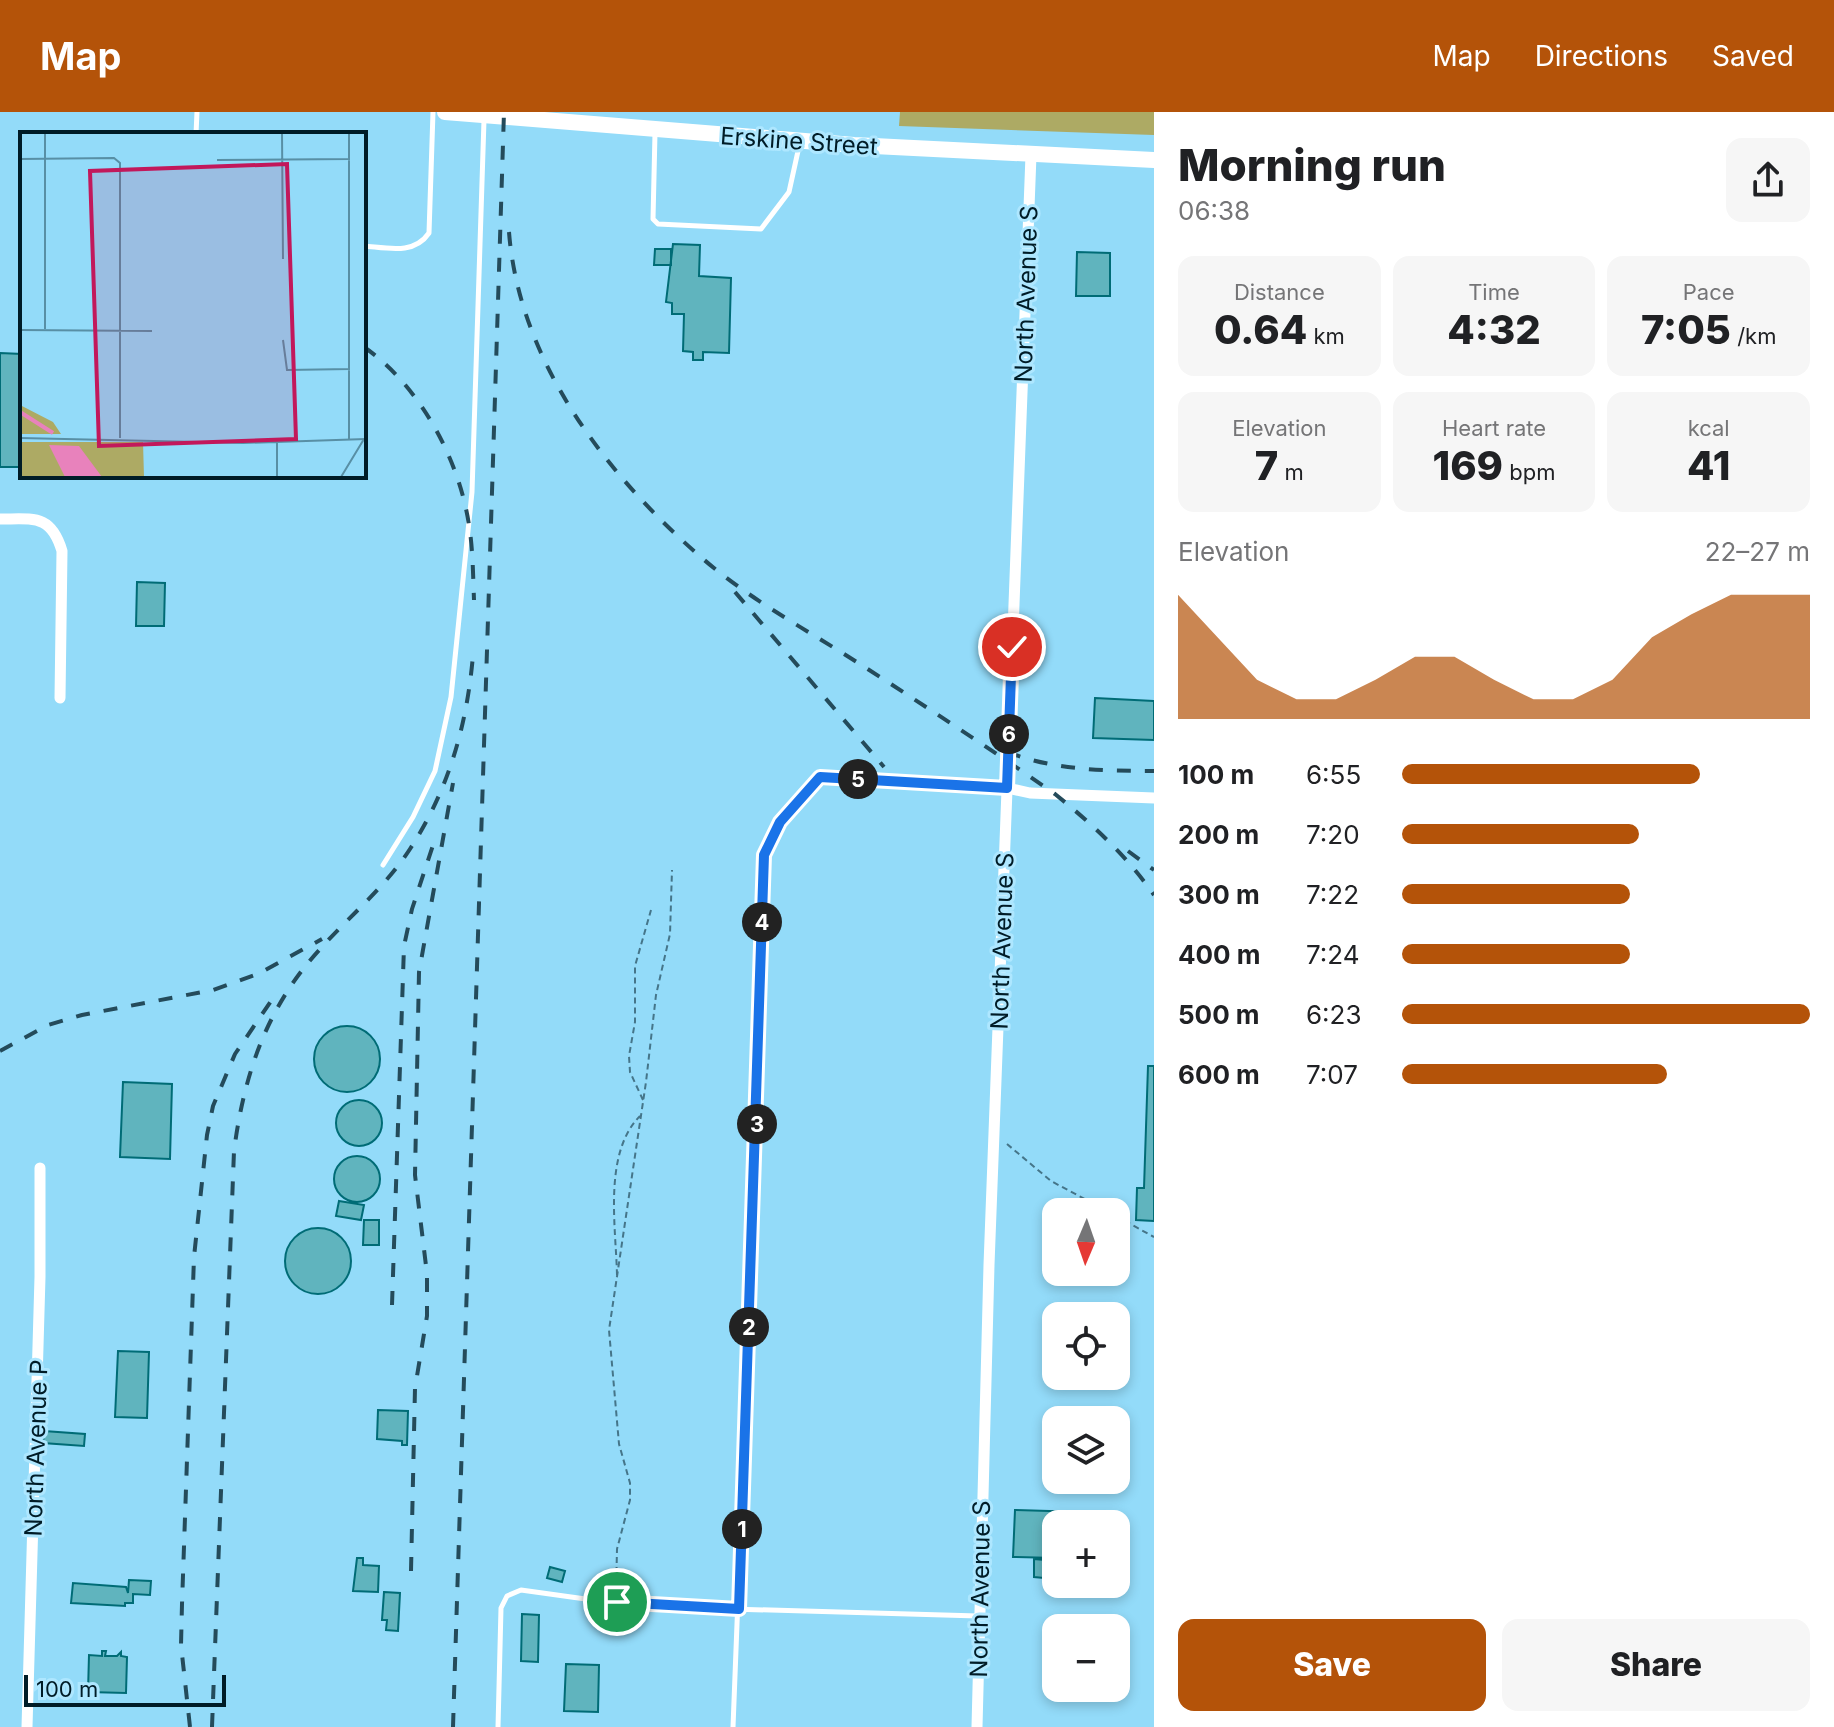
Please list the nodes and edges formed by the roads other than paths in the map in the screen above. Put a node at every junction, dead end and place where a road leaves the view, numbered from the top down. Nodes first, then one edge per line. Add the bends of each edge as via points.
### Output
1 (197, 112) edge
2 (433, 112) edge
3 (445, 112) edge
4 (484, 115) junction
5 (655, 129) junction
6 (196, 132) edge
7 (800, 141) junction
8 (1031, 155) junction
9 (1154, 160) edge
10 (366, 246) edge
11 (0, 519) edge
12 (60, 698) dead end
13 (820, 777) joint
14 (1007, 788) junction
15 (1154, 798) edge
16 (383, 865) dead end
17 (40, 1168) dead end
18 (739, 1609) junction
19 (979, 1616) junction
20 (27, 1727) edge
21 (498, 1727) edge
22 (733, 1727) edge
23 (977, 1727) edge

1 - 6 lane
2 - 10 lane via 429,233 422,244 408,249
3 - 4 main road, Erskine Street
4 - 5 main road, Erskine Street
4 - 16 lane via 472,492 451,697 435,771
5 - 7 main road, Erskine Street
5 - 7 lane via 653,219 658,224 761,229 789,192
7 - 8 main road, Erskine Street
8 - 9 main road, Erskine Street
8 - 14 street, North Avenue S
11 - 12 street via 40,519 57,533 62,551
13 - 14 street
13 - 18 lane via 780,822 764,855
14 - 15 street
14 - 19 street, North Avenue S
17 - 20 street, North Avenue P
18 - 19 lane
18 - 21 lane via 521,1590 507,1596 501,1608
18 - 22 lane
19 - 23 street, North Avenue S

